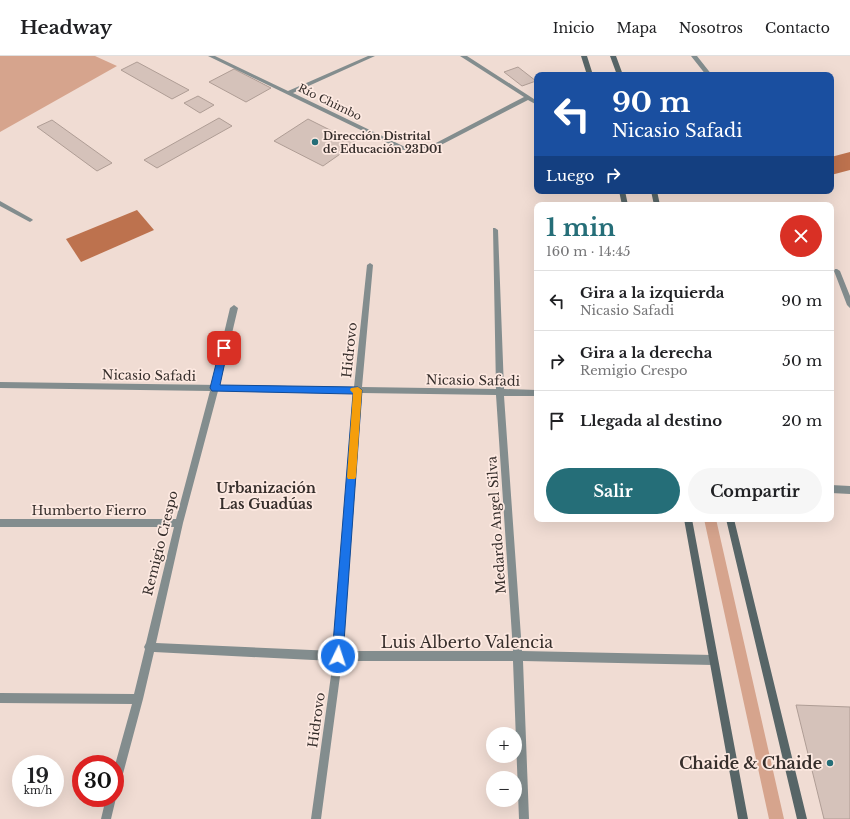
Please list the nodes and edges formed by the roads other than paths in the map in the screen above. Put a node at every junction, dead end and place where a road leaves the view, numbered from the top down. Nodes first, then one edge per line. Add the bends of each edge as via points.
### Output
1 (211, 56) edge
2 (372, 56) edge
3 (463, 56) edge
4 (584, 56) edge
5 (613, 56) edge
6 (694, 56) edge
7 (589, 72) edge
8 (619, 72) edge
9 (707, 72) edge
10 (289, 93) junction
11 (527, 98) junction
12 (534, 102) edge
13 (0, 202) edge
14 (30, 220) dead end
15 (495, 230) dead end
16 (370, 265) dead end
17 (837, 271) dead end
18 (850, 305) edge
19 (234, 308) dead end
20 (0, 385) edge
21 (215, 388) junction
22 (358, 390) junction
23 (500, 393) junction
24 (534, 393) edge
25 (834, 489) edge
26 (850, 490) edge
27 (689, 522) edge
28 (731, 522) edge
29 (0, 523) edge
30 (179, 523) junction
31 (149, 647) junction
32 (338, 656) junction
33 (518, 656) junction
34 (713, 660) junction
35 (0, 698) edge
36 (138, 699) junction
37 (123, 755) edge
38 (109, 807) edge
39 (106, 819) edge
40 (316, 819) edge
41 (524, 819) edge
42 (742, 819) edge
43 (802, 819) edge

1 - 10 street, Río Chimbo
2 - 10 street
3 - 11 street
4 - 7 main road
5 - 8 main road
6 - 9 street
10 - 11 street, Río Chimbo via 402,148 435,146
11 - 12 street
13 - 14 street
15 - 23 street, Medardo Angel Silva
16 - 22 street, Hidrovo
17 - 18 street
19 - 21 street, Remigio Crespo
20 - 21 street, Nicasio Safadi
21 - 22 street, Nicasio Safadi
21 - 30 street, Remigio Crespo
22 - 23 street, Nicasio Safadi
22 - 32 street, Hidrovo
23 - 24 street, Nicasio Safadi
23 - 33 street, Medardo Angel Silva
25 - 26 street
27 - 34 main road
28 - 43 main road
29 - 30 street, Humberto Fierro
30 - 31 street, Remigio Crespo
31 - 32 street, Luis Alberto Valencia
31 - 36 street, Remigio Crespo
32 - 33 street, Luis Alberto Valencia
32 - 40 street, Hidrovo
33 - 34 street, Luis Alberto Valencia
33 - 41 street, Medardo Angel Silva
34 - 42 main road
35 - 36 street
36 - 37 street, Remigio Crespo
38 - 39 street

